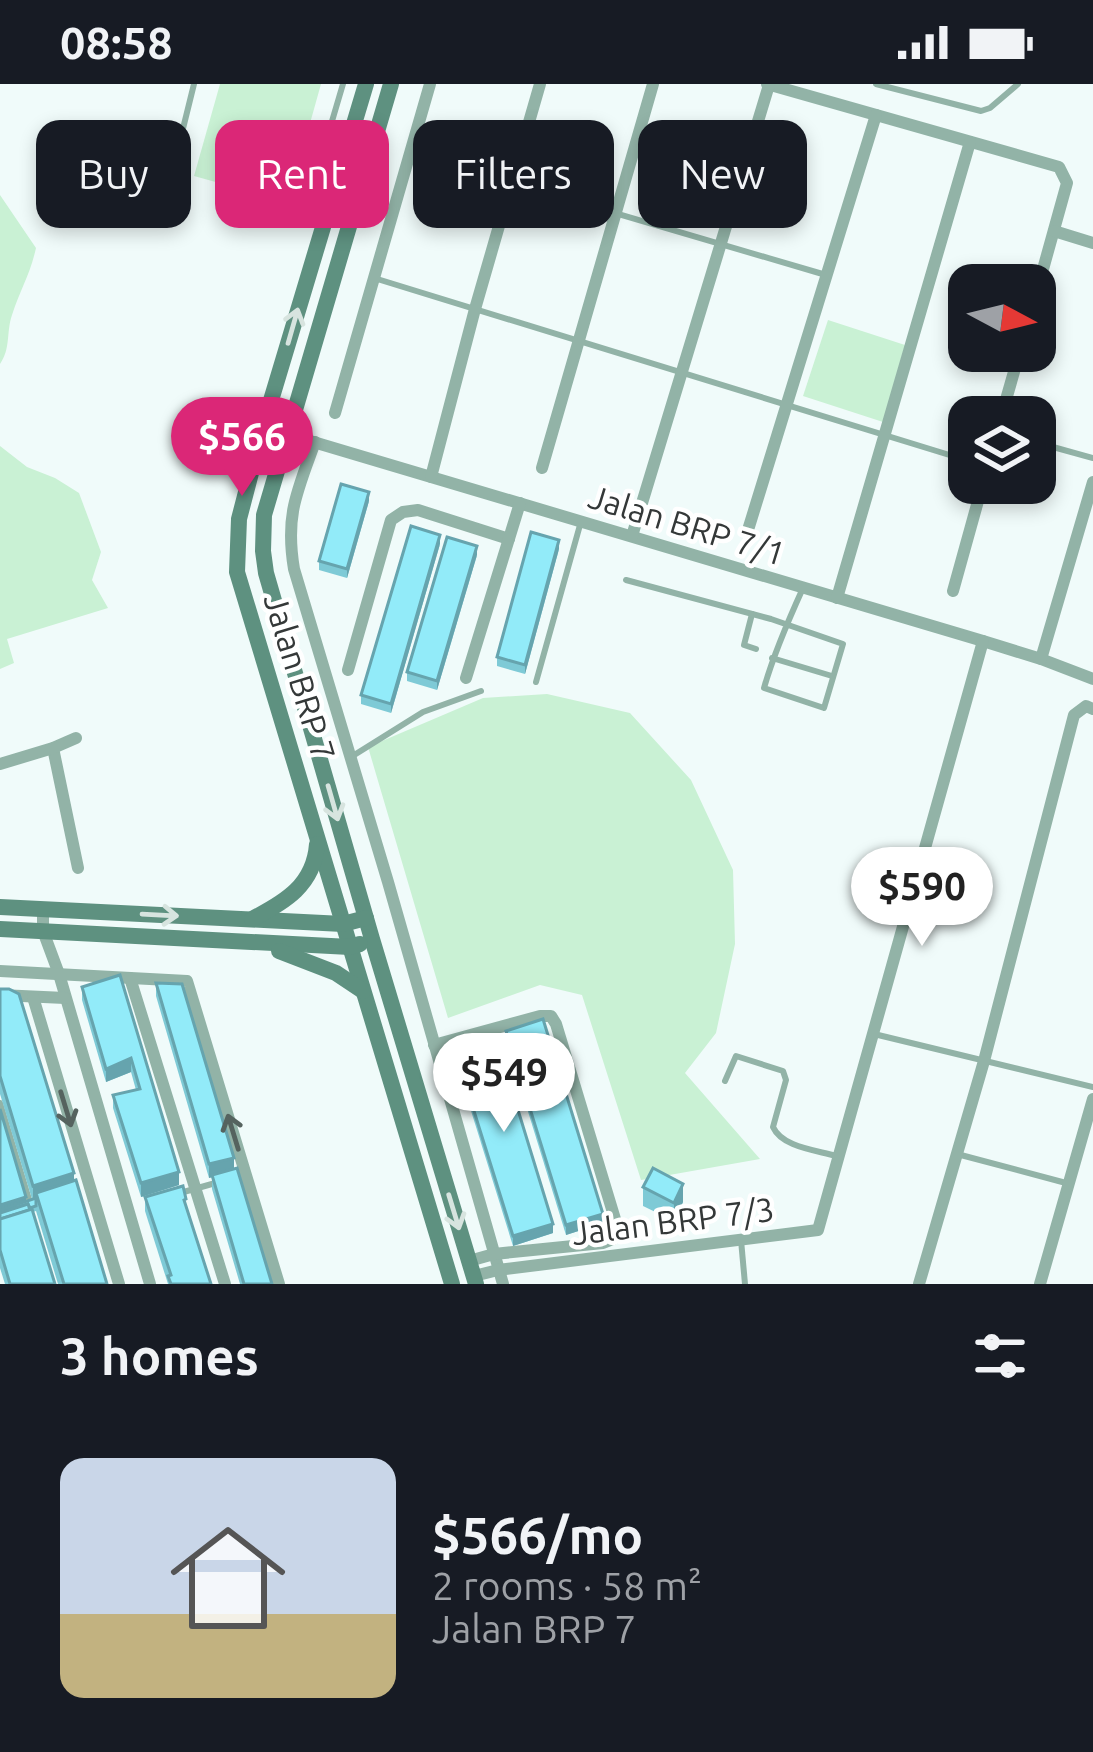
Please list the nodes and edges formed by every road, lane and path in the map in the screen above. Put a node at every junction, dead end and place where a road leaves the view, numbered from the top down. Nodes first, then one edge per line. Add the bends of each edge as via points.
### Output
1 (194, 84) edge
2 (343, 84) edge
3 (366, 84) edge
4 (391, 84) edge
5 (430, 84) edge
6 (540, 84) edge
7 (653, 84) edge
8 (768, 84) edge
9 (876, 84) edge
10 (1018, 84) edge
11 (876, 115) junction
12 (185, 120) edge
13 (332, 120) edge
14 (355, 120) edge
15 (530, 120) edge
16 (970, 142) junction
17 (410, 153) junction
18 (413, 154) edge
19 (616, 213) junction
20 (322, 228) edge
21 (499, 228) edge
22 (1054, 231) junction
23 (1093, 243) edge
24 (721, 244) junction
25 (1045, 264) edge
26 (826, 275) junction
27 (374, 278) junction
28 (475, 309) junction
29 (579, 341) junction
30 (682, 373) junction
31 (786, 405) junction
32 (335, 413) dead end
33 (263, 427) junction
34 (289, 434) junction
35 (884, 435) junction
36 (315, 442) junction
37 (1056, 448) edge
38 (948, 455) edge
39 (1093, 458) edge
40 (542, 468) dead end
41 (431, 477) junction
42 (1093, 482) edge
43 (520, 503) junction
44 (977, 504) edge
45 (581, 521) junction
46 (748, 530) dead end
47 (632, 536) junction
48 (508, 539) junction
49 (626, 580) dead end
50 (803, 588) junction
51 (952, 591) dead end
52 (837, 598) junction
53 (752, 614) junction
54 (785, 626) junction
55 (982, 641) junction
56 (756, 650) dead end
57 (772, 658) junction
58 (1041, 659) junction
59 (348, 670) dead end
60 (834, 677) junction
61 (466, 678) dead end
62 (1093, 679) edge
63 (536, 682) dead end
64 (481, 691) dead end
65 (1093, 709) edge
66 (76, 738) dead end
67 (53, 748) junction
68 (351, 757) junction
69 (0, 764) edge
70 (317, 839) junction
71 (78, 868) dead end
72 (0, 907) edge
73 (43, 909) junction
74 (366, 918) junction
75 (251, 920) junction
76 (343, 924) junction
77 (0, 929) edge
78 (43, 931) junction
79 (372, 939) junction
80 (243, 942) junction
81 (350, 947) junction
82 (0, 971) edge
83 (58, 974) junction
84 (130, 978) junction
85 (364, 992) junction
86 (0, 995) edge
87 (33, 997) junction
88 (65, 998) junction
89 (874, 1034) junction
90 (434, 1045) junction
91 (984, 1061) junction
92 (725, 1081) dead end
93 (1093, 1087) edge
94 (1093, 1099) edge
95 (0, 1103) edge
96 (956, 1154) junction
97 (839, 1157) junction
98 (246, 1175) junction
99 (1069, 1184) junction
100 (196, 1189) junction
101 (173, 1195) edge
102 (32, 1209) edge
103 (741, 1240) junction
104 (494, 1254) junction
105 (473, 1274) edge
106 (501, 1277) edge
107 (119, 1284) edge
108 (150, 1284) edge
109 (225, 1284) edge
110 (279, 1284) edge
111 (452, 1284) edge
112 (745, 1284) edge
113 (919, 1284) edge
114 (1040, 1284) edge

1 - 12 lane
2 - 13 lane
3 - 14 main road, Jalan BRP 7
4 - 34 main road, Jalan BRP 7
5 - 17 street
6 - 15 street
7 - 19 street
8 - 11 street
8 - 24 street
9 - 10 lane via 981,111
11 - 16 street
11 - 26 street
16 - 22 street via 1059,167 1067,183
16 - 35 street
17 - 18 lane
17 - 27 street
19 - 24 lane
19 - 29 street
33 -> 20 main road, Jalan BRP 7
21 - 28 street
22 - 23 street
22 - 25 street
24 - 26 lane
24 - 30 street
26 - 31 street
27 - 28 lane
27 - 32 street
28 - 29 lane
28 - 41 street
29 - 30 lane
29 - 40 street
30 - 31 lane
30 - 47 street
31 - 35 lane
31 - 46 street
33 - 34 street, Jalan BRP 7/1
33 - 70 main road, Jalan BRP 7 via 239,519 237,572
34 - 36 street, Jalan BRP 7/1
34 -> 74 main road, Jalan BRP 7 via 264,515 266,573
35 - 38 lane
35 - 52 street
36 - 41 street, Jalan BRP 7/1
36 - 68 street via 291,512 290,545
37 - 39 lane
41 - 43 street, Jalan BRP 7/1
42 - 58 street
43 - 45 street, Jalan BRP 7/1
43 - 48 street
44 - 51 street
45 - 47 street, Jalan BRP 7/1
45 - 63 lane
47 - 50 street, Jalan BRP 7/1
48 - 59 street via 418,510 391,520
48 - 61 street
49 - 53 lane
50 - 52 street, Jalan BRP 7/1
50 - 54 lane
52 - 55 street, Jalan BRP 7/1
53 - 54 lane
53 - 56 lane via 744,646
54 - 57 lane
54 - 60 lane via 843,644
55 - 58 street, Jalan BRP 7/1
55 - 89 street, Jalan BRP 7/3
57 - 60 lane
57 - 60 lane via 764,688 824,708
58 - 62 street, Jalan BRP 7/1
64 - 68 lane via 423,712
65 - 91 street via 1074,715
66 - 67 street
67 - 69 street
67 - 71 street
68 - 90 street
70 - 75 main road via 304,882
70 - 76 main road, Jalan BRP 7
72 - 73 main road
73 -> 75 main road
73 - 78 street
74 - 76 main road
74 - 79 main road, Jalan BRP 7
75 - 76 main road
76 - 81 main road, Jalan BRP 7
77 - 78 main road
78 - 80 main road
78 - 83 street
79 - 81 main road
79 -> 105 main road, Jalan BRP 7
80 - 81 main road
80 - 85 main road via 309,961
81 - 85 main road, Jalan BRP 7
82 - 83 street
83 - 84 street
83 - 88 street
98 -> 84 street via 187,981
84 - 100 street
85 - 111 main road, Jalan BRP 7
86 - 87 street
87 - 88 street
87 -> 107 street
88 - 108 street
89 - 91 lane
89 - 97 street, Jalan BRP 7/3
90 - 104 street
90 - 104 street via 551,1016 619,1229 603,1243
91 - 93 lane
91 - 96 street
92 - 97 lane via 736,1056 783,1071 776,1134
94 - 99 street
95 - 102 lane
96 - 99 lane
96 - 113 street
97 - 103 street, Jalan BRP 7/3 via 818,1230
98 - 100 lane
98 - 110 street
99 - 114 street
100 - 101 lane
100 - 109 street
103 - 106 street, Jalan BRP 7/3
103 - 112 lane
104 - 105 street
104 - 106 street
105 - 106 street, Jalan BRP 7/3

